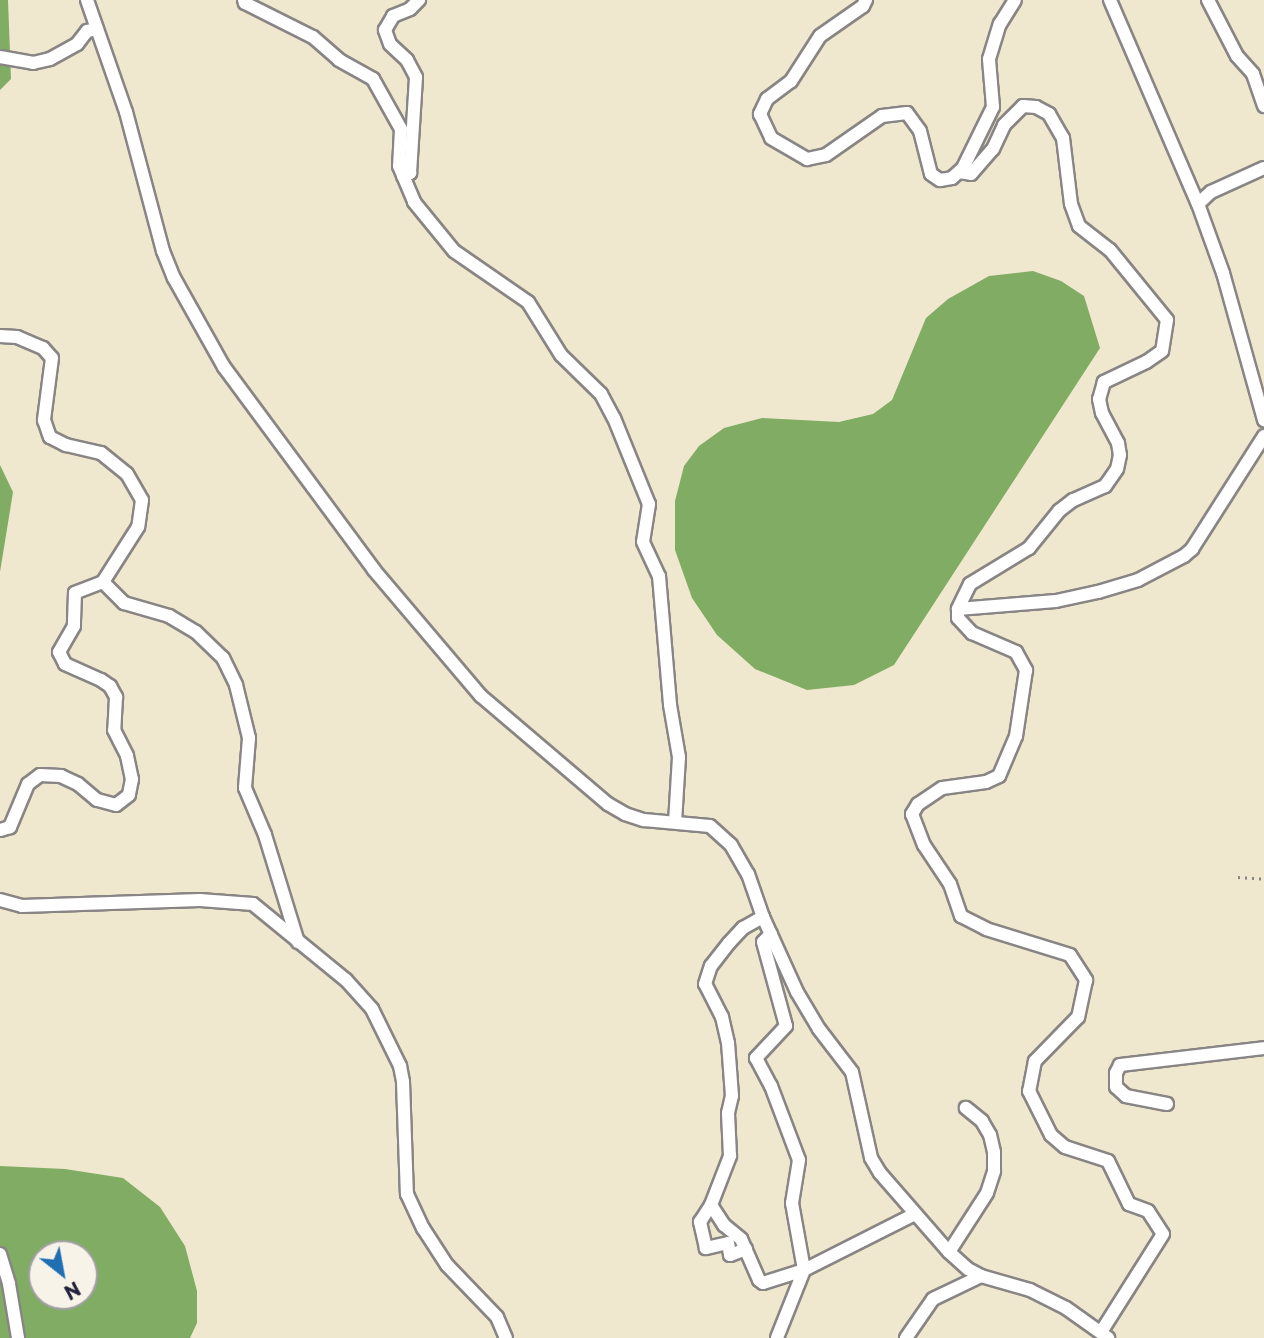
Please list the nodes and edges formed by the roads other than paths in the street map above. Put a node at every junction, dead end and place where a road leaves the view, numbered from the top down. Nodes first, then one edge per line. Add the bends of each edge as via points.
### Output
1 (87, 0) edge
2 (244, 0) edge
3 (419, 0) edge
4 (866, 0) edge
5 (1015, 0) edge
6 (1110, 0) edge
7 (1208, 0) edge
8 (97, 29) junction
9 (0, 57) edge
10 (1264, 106) edge
11 (1264, 168) edge
12 (959, 172) junction
13 (403, 176) junction
14 (1198, 204) junction
15 (0, 336) edge
16 (1264, 420) edge
17 (1264, 436) edge
18 (103, 582) junction
19 (958, 609) junction
20 (675, 821) junction
21 (0, 830) edge
22 (0, 900) edge
23 (763, 917) junction
24 (771, 934) junction
25 (298, 942) junction
26 (1264, 1048) edge
27 (1167, 1104) dead end
28 (966, 1108) dead end
29 (711, 1205) junction
30 (915, 1214) junction
31 (746, 1249) junction
32 (949, 1252) junction
33 (0, 1254) edge
34 (804, 1270) junction
35 (981, 1276) junction
36 (1104, 1335) edge
37 (18, 1338) edge
38 (506, 1338) edge
39 (777, 1338) edge
40 (906, 1338) edge

1 - 8 street
2 - 13 street via 313,37 339,60 373,79 401,130 399,166
3 - 13 street via 393,16 385,30 390,44 416,77 410,173
4 - 12 street via 820,36 790,81 767,99 760,114 771,138 807,159 826,155 882,116 907,113 919,131 930,174 940,180
5 - 12 street via 1000,24 989,60 993,107
6 - 14 street
7 - 10 street via 1237,56 1253,74
8 - 9 street via 87,31 77,44 50,59 33,63
8 - 20 street via 126,112 163,251 224,367 374,570 481,696 608,804 644,820
11 - 14 street via 1211,192
12 - 19 street via 971,174 993,149 1004,125 1023,106 1049,114 1063,138 1071,204 1079,226 1110,250 1167,320 1162,351 1104,382 1099,399 1118,443 1117,469 1105,486 1073,500 1029,548 970,584
13 - 20 street via 414,202 454,251 528,302 561,355 601,394 614,418 649,504 643,542 659,576 670,705 680,757
14 - 16 street via 1223,273
15 - 18 street via 17,337 43,348 52,358 44,420 50,437 101,453 137,487 142,500 138,527
17 - 19 street via 1184,556 1138,580 1097,592 1056,601
18 - 21 street via 75,593 74,626 59,652 65,664 101,680 116,697 114,730 132,779 128,795 116,805 97,800 61,776 40,775 28,783 10,827
18 - 25 street via 124,603 169,616 196,632 222,658 236,685 249,738 245,788 265,835
19 - 36 street via 958,618 972,633 1016,652 1023,661 1024,695 1016,736 999,776 942,788 918,804 912,814 914,824 950,884 961,916 986,929 1070,955 1086,980 1078,1017 1035,1061 1029,1091 1051,1135 1065,1147 1108,1161 1129,1204 1148,1211 1163,1234
20 - 23 street via 710,826 731,845 748,874
22 - 25 street via 22,906 200,900 254,904
23 - 24 street
23 - 29 street via 729,943 711,966 705,984 722,1017 732,1096 730,1156
24 - 30 street via 808,1011 852,1072 871,1158
24 - 34 street via 763,942 786,1026 756,1058 799,1160 792,1203
25 - 38 street via 354,987 380,1023 403,1082 407,1194 447,1265 497,1317
26 - 27 street via 1120,1065 1116,1087 1126,1096
28 - 32 street via 990,1135 994,1171 987,1194
29 - 31 street
29 - 31 street via 700,1222 706,1248 728,1243 730,1255
30 - 32 street
30 - 34 street
31 - 34 street via 763,1283
32 - 35 street
33 - 37 street
34 - 39 street
35 - 36 street via 1030,1290
35 - 40 street via 933,1299

